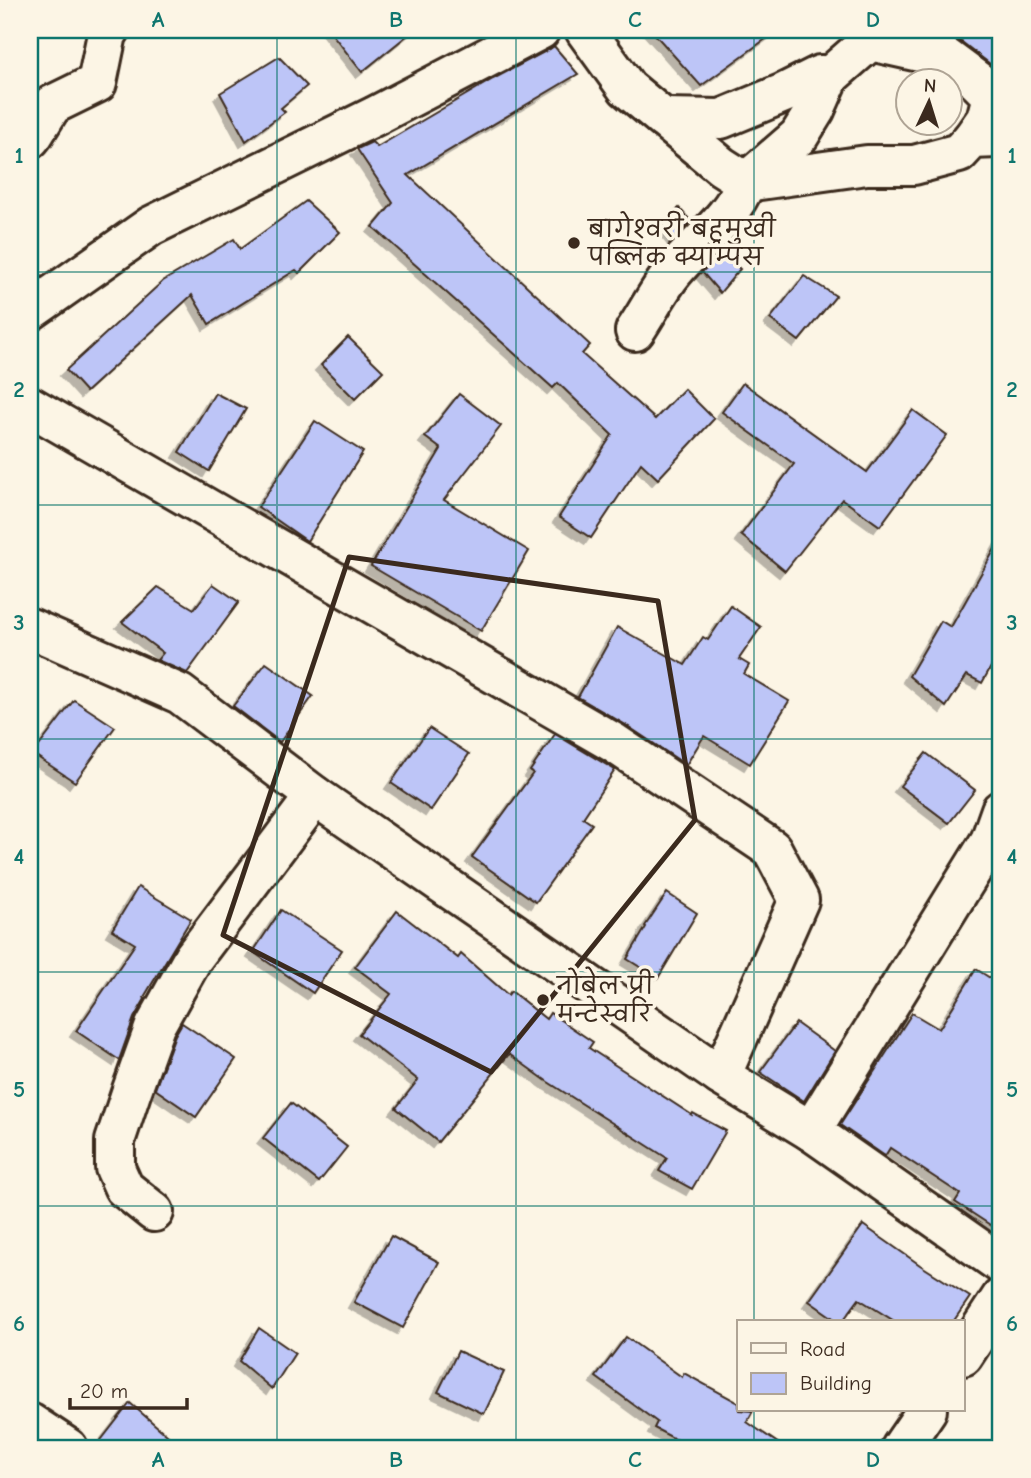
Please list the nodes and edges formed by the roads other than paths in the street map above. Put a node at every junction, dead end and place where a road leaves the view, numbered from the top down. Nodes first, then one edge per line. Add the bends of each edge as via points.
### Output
1 (110, 30) edge
2 (540, 30) edge
3 (585, 30) edge
4 (830, 76) junction
5 (663, 118) junction
6 (987, 138) edge
7 (30, 139) edge
8 (746, 182) junction
9 (30, 311) edge
10 (635, 331) dead end
11 (30, 405) edge
12 (30, 628) edge
13 (315, 796) junction
14 (1001, 810) edge
15 (722, 1076) junction
16 (811, 1131) junction
17 (154, 1212) dead end
18 (1001, 1265) edge
19 (1001, 1298) edge
20 (964, 1354) edge
21 (926, 1412) edge
22 (30, 1423) edge
23 (68, 1448) edge
24 (901, 1448) edge

1 - 7 street via 97,83 52,105
2 - 9 street via 151,226
3 - 5 street via 627,88
4 - 5 street via 820,75 721,119
4 - 6 street via 870,41 946,58 992,96
4 - 8 street via 799,136
5 - 8 street
6 - 8 street via 958,153 914,165 867,165
8 - 10 street via 720,223 673,272
11 - 15 street via 614,743 772,849 799,900
12 - 13 street via 180,694
13 - 15 street
13 - 17 street via 193,958 155,1026 116,1141 115,1168 124,1188
14 - 16 street via 990,841
15 - 16 street
16 - 18 street
19 - 20 street
21 - 24 street
22 - 23 street

